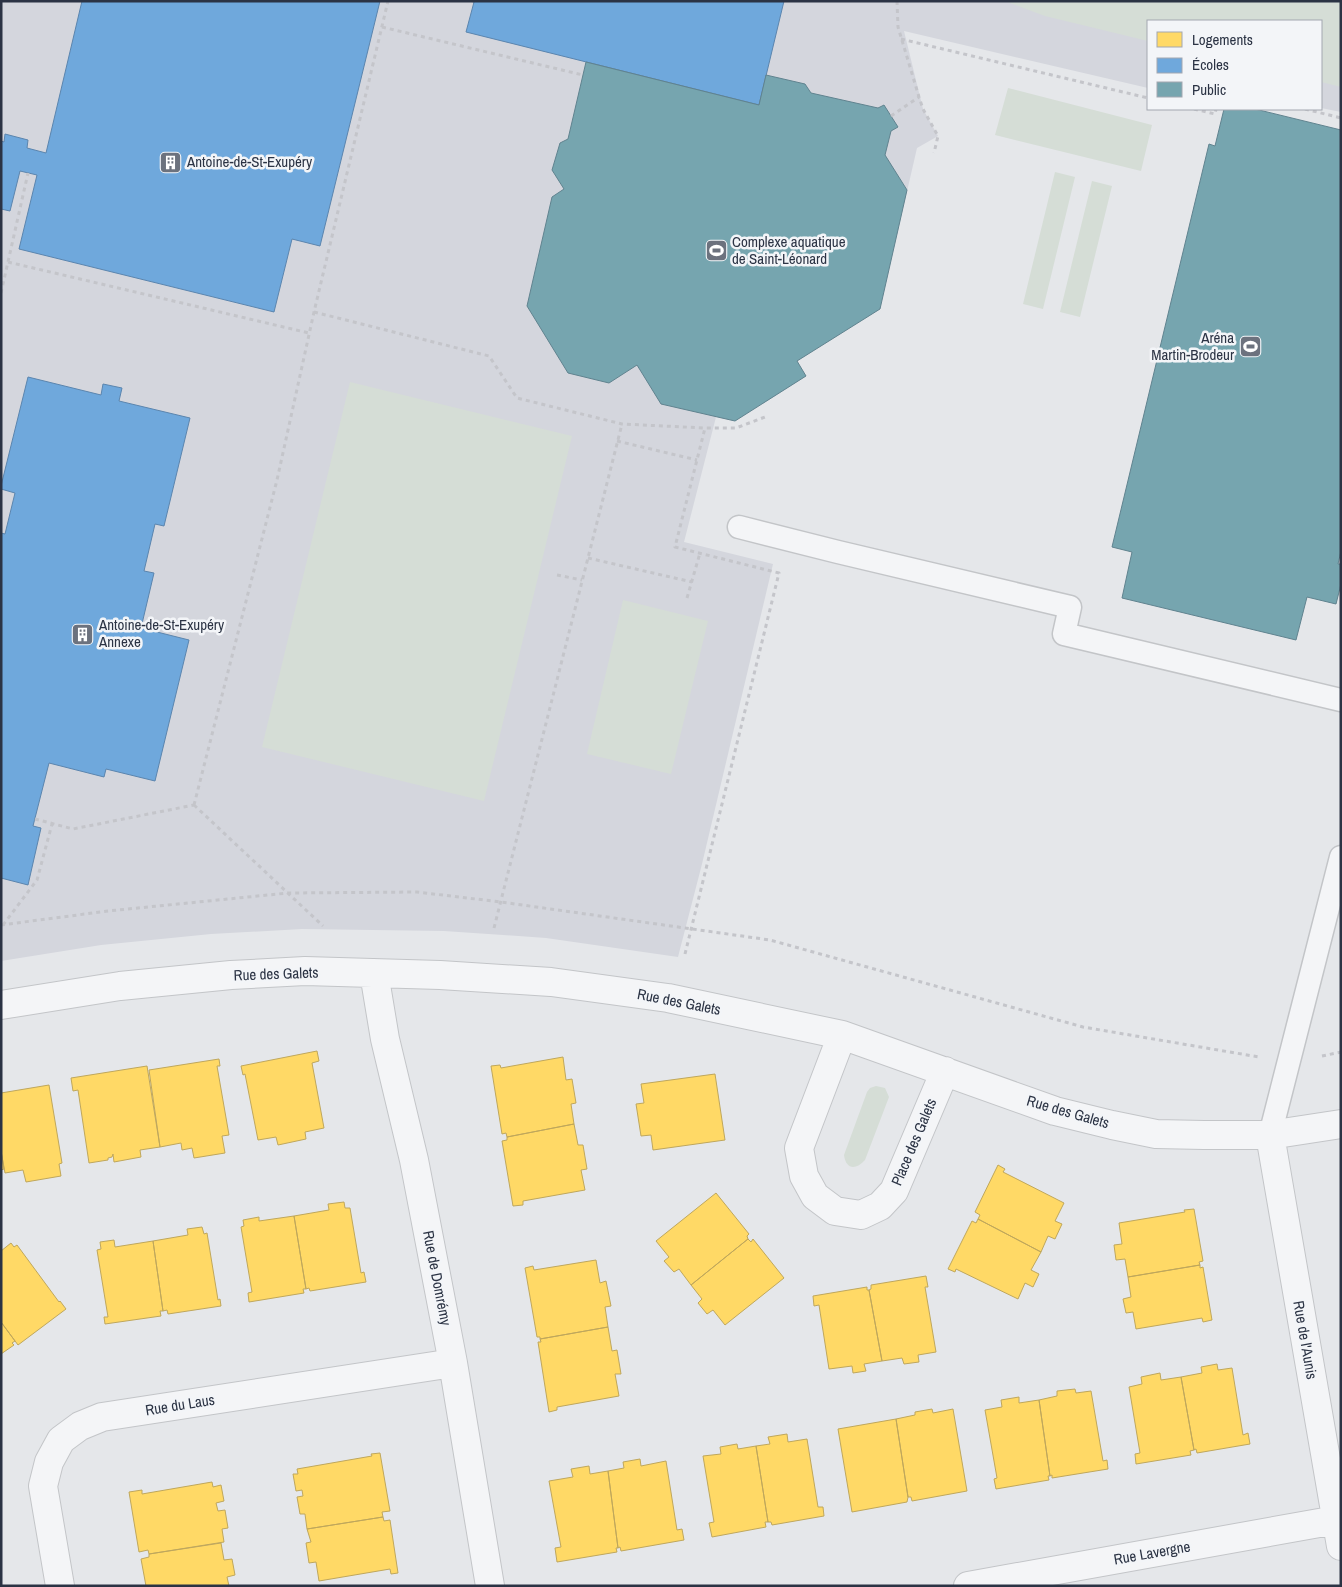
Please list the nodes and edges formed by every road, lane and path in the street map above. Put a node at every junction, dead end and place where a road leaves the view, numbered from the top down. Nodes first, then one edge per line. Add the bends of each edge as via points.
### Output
1 (388, 1) edge
2 (896, 1) edge
3 (382, 27) junction
4 (901, 39) junction
5 (583, 75) dead end
6 (918, 97) junction
7 (1147, 98) edge
8 (1198, 110) edge
9 (1216, 110) edge
10 (1309, 110) edge
11 (891, 116) dead end
12 (1341, 118) edge
13 (934, 153) dead end
14 (28, 172) dead end
15 (8, 262) junction
16 (1, 293) edge
17 (314, 312) junction
18 (309, 333) junction
19 (765, 416) dead end
20 (622, 424) junction
21 (705, 428) junction
22 (618, 441) junction
23 (697, 460) junction
24 (739, 527) dead end
25 (700, 553) junction
26 (588, 558) junction
27 (557, 575) dead end
28 (582, 580) junction
29 (692, 582) junction
30 (688, 598) dead end
31 (1341, 700) edge
32 (194, 805) junction
33 (35, 819) dead end
34 (52, 824) junction
35 (1341, 857) edge
36 (288, 893) junction
37 (501, 902) junction
38 (2, 925) edge
39 (323, 926) dead end
40 (494, 928) dead end
41 (691, 929) junction
42 (685, 954) dead end
43 (374, 972) junction
44 (1, 1004) edge
45 (842, 1035) junction
46 (1341, 1052) edge
47 (1288, 1061) junction
48 (945, 1071) junction
49 (1341, 1124) edge
50 (1270, 1135) junction
51 (453, 1363) junction
52 (1338, 1533) edge
53 (60, 1586) edge
54 (490, 1586) edge
55 (968, 1586) edge

1 - 3 path
2 - 4 path
3 - 5 path
3 - 17 path
4 - 6 path
4 - 7 path
6 - 11 path
6 - 13 path via 938,136
8 - 9 path via 1215,114
10 - 12 path
14 - 15 path
15 - 16 path
15 - 18 path
17 - 18 path
17 - 20 path via 489,356 517,398
18 - 32 path via 278,480
19 - 21 path via 736,428
20 - 21 path
20 - 22 path
21 - 23 path
22 - 23 path
22 - 26 path
23 - 25 path via 675,547
24 - 31 lane via 1070,607 1064,634
25 - 29 path
25 - 41 path via 779,573
26 - 28 path
26 - 29 path
27 - 28 path
28 - 37 path
29 - 30 path
32 - 34 path via 73,829
32 - 36 path
33 - 34 path
34 - 38 path via 37,880
35 - 47 lane
36 - 37 path via 417,892
36 - 38 path
36 - 39 path
37 - 40 path
37 - 41 path
41 - 42 path
41 - 47 path via 770,940 1083,1027
43 - 44 street, Rue des Galets via 231,975 120,986
43 - 45 street, Rue des Galets via 567,984 668,998
43 - 51 street, Rue de Domrémy
45 - 48 street, Rue des Galets
45 - 48 street, Place des Galets via 799,1148 804,1176 815,1196 834,1211 862,1215 880,1206 894,1191
46 - 47 path
47 - 50 lane
48 - 50 street, Rue des Galets via 1055,1111 1156,1134
49 - 50 street, Rue des Galets
50 - 52 street, Rue de l'Aunis
51 - 53 street, Rue du Laus via 102,1417 80,1426 62,1440 49,1462 43,1486
51 - 54 street, Rue de Domrémy
52 - 55 street, Rue Lavergne

